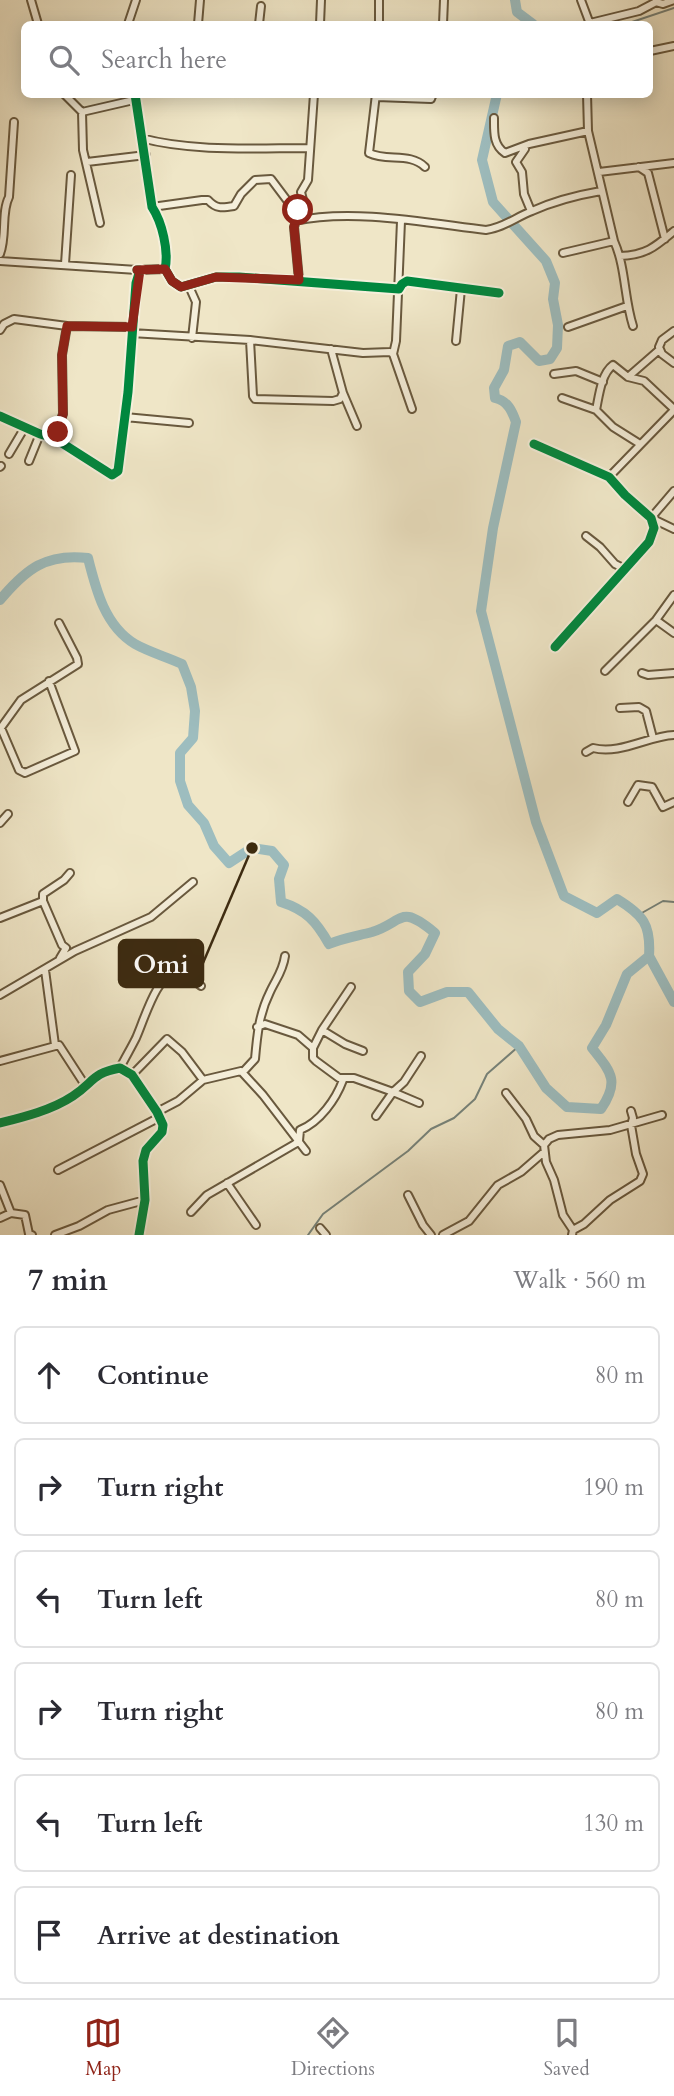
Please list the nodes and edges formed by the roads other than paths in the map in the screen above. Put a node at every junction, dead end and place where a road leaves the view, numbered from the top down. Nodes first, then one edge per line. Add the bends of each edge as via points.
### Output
1 (31, 0) edge
2 (136, 0) edge
3 (200, 0) edge
4 (321, 0) edge
5 (379, 0) edge
6 (444, 0) edge
7 (580, 0) edge
8 (674, 0) edge
9 (261, 6) dead end
10 (37, 21) edge
11 (129, 21) edge
12 (198, 21) edge
13 (259, 21) edge
14 (320, 21) edge
15 (379, 21) edge
16 (443, 21) edge
17 (589, 21) edge
18 (601, 21) edge
19 (674, 46) edge
20 (653, 50) edge
21 (68, 98) edge
22 (131, 98) edge
23 (135, 98) edge
24 (314, 98) edge
25 (377, 98) edge
26 (406, 98) edge
27 (431, 98) edge
28 (587, 98) edge
29 (82, 112) junction
30 (494, 118) dead end
31 (14, 122) dead end
32 (588, 131) junction
33 (141, 138) junction
34 (529, 144) junction
35 (309, 148) junction
36 (146, 155) junction
37 (87, 162) junction
38 (674, 163) edge
39 (425, 167) dead end
40 (639, 167) junction
41 (599, 172) junction
42 (71, 175) dead end
43 (601, 191) junction
44 (3, 201) edge
45 (152, 207) junction
46 (298, 210) junction
47 (531, 211) junction
48 (295, 221) junction
49 (401, 221) junction
50 (100, 223) dead end
51 (674, 231) edge
52 (665, 239) junction
53 (614, 241) junction
54 (563, 253) dead end
55 (0, 254) edge
56 (620, 256) junction
57 (0, 261) edge
58 (65, 264) junction
59 (165, 269) junction
60 (137, 270) junction
61 (299, 280) junction
62 (188, 284) junction
63 (399, 289) junction
64 (460, 289) junction
65 (499, 293) dead end
66 (626, 306) junction
67 (1, 325) edge
68 (67, 326) junction
69 (633, 326) dead end
70 (568, 327) dead end
71 (132, 330) junction
72 (674, 331) edge
73 (192, 338) junction
74 (250, 340) junction
75 (456, 341) dead end
76 (331, 349) junction
77 (659, 350) junction
78 (393, 354) junction
79 (674, 363) edge
80 (554, 374) dead end
81 (628, 377) junction
82 (603, 382) junction
83 (343, 393) junction
84 (562, 398) dead end
85 (411, 409) dead end
86 (674, 409) edge
87 (596, 411) junction
88 (0, 416) edge
89 (125, 417) junction
90 (188, 423) dead end
91 (357, 426) dead end
92 (25, 427) junction
93 (40, 434) junction
94 (54, 438) junction
95 (534, 444) dead end
96 (640, 444) junction
97 (9, 454) dead end
98 (29, 461) dead end
99 (608, 477) junction
100 (674, 491) edge
101 (651, 519) junction
102 (674, 529) edge
103 (586, 536) dead end
104 (623, 568) junction
105 (674, 595) edge
106 (656, 620) junction
107 (58, 624) dead end
108 (674, 634) edge
109 (555, 647) dead end
110 (605, 671) dead end
111 (642, 673) dead end
112 (674, 673) edge
113 (49, 681) junction
114 (620, 708) dead end
115 (1, 729) edge
116 (674, 735) edge
117 (653, 738) junction
118 (586, 752) dead end
119 (628, 802) dead end
120 (674, 802) edge
121 (8, 814) dead end
122 (0, 822) edge
123 (70, 873) dead end
124 (193, 882) dead end
125 (43, 901) junction
126 (0, 918) edge
127 (285, 956) dead end
128 (54, 964) junction
129 (44, 970) junction
130 (201, 986) dead end
131 (351, 987) dead end
132 (0, 995) edge
133 (257, 1027) junction
134 (322, 1030) junction
135 (55, 1045) junction
136 (313, 1048) junction
137 (363, 1051) dead end
138 (421, 1056) dead end
139 (0, 1061) edge
140 (120, 1068) junction
141 (243, 1072) junction
142 (132, 1074) junction
143 (203, 1080) junction
144 (343, 1080) junction
145 (85, 1085) junction
146 (393, 1093) junction
147 (506, 1093) dead end
148 (419, 1103) dead end
149 (631, 1111) dead end
150 (158, 1114) junction
151 (663, 1115) dead end
152 (376, 1116) dead end
153 (0, 1123) edge
154 (631, 1125) junction
155 (299, 1141) junction
156 (544, 1148) junction
157 (306, 1151) dead end
158 (58, 1170) dead end
159 (227, 1183) junction
160 (0, 1185) edge
161 (408, 1195) dead end
162 (145, 1200) junction
163 (191, 1212) dead end
164 (11, 1213) junction
165 (0, 1218) edge
166 (257, 1225) dead end
167 (320, 1228) dead end
168 (572, 1232) edge
169 (33, 1235) edge
170 (55, 1235) edge
171 (139, 1235) edge
172 (326, 1235) edge
173 (431, 1235) edge
174 (443, 1235) edge

1 - 10 street
2 - 11 street
3 - 12 street
4 - 14 street
5 - 15 street
6 - 16 street
7 - 17 street
8 - 18 street
9 - 13 street
19 - 20 street
21 - 29 street
22 - 29 street
23 - 33 street
24 - 35 street
25 - 39 street via 369,153 410,159
26 - 27 street
28 - 32 street
29 - 37 street
30 - 34 street via 498,148 505,153
31 - 44 street via 9,197
32 - 34 street
32 - 41 street
33 - 35 street via 224,148
33 - 36 street
34 - 47 street via 516,162
35 - 46 street via 308,180
36 - 37 street
36 - 45 street
37 - 50 street
38 - 40 street
40 - 41 street
40 - 52 street via 648,173
41 - 43 street
42 - 58 street
43 - 47 street
43 - 53 street
44 - 55 street
45 - 46 street via 202,200 221,208 234,206 255,180 271,179
45 - 59 street via 163,239
46 - 48 street
47 - 49 street via 498,229 486,230
48 - 49 street via 357,217
48 - 61 street
49 - 63 street
51 - 52 street
52 - 56 street via 653,249
53 - 54 street
53 - 56 street
56 - 66 street
57 - 58 street
58 - 60 street
59 - 60 street
59 - 62 street via 181,287
60 - 71 street
61 - 62 street via 216,277
61 - 63 street
62 - 73 street via 196,302
63 - 64 street via 407,281
63 - 78 street
64 - 65 street
64 - 75 street
66 - 69 street
66 - 70 street
67 - 68 street via 13,319
68 - 71 street
68 - 94 street via 62,355 63,414
71 - 73 street
71 - 89 street
72 - 77 street via 662,340
73 - 74 street
74 - 76 street
74 - 83 street via 255,399 333,401
76 - 78 street
76 - 83 street
77 - 79 street
77 - 81 street
78 - 85 street
80 - 82 street via 576,371
81 - 82 street via 613,365
81 - 86 street via 644,381
82 - 87 street
83 - 91 street
84 - 87 street
86 - 96 street
87 - 96 street
88 - 92 street
89 - 90 street
89 - 94 street via 118,471 112,475
92 - 93 street
92 - 97 street
93 - 94 street
93 - 98 street
95 - 99 street
96 - 99 street
99 - 101 street
100 - 101 street
101 - 102 street
101 - 104 street via 654,532 649,542
103 - 104 street
104 - 109 street
105 - 106 street
106 - 108 street
106 - 110 street
107 - 113 street via 78,664
111 - 112 street
113 - 115 street via 21,700
113 - 115 street via 75,751 25,772 19,770
114 - 117 street via 646,711
116 - 117 street
117 - 118 street
119 - 120 street via 638,785 652,787 663,807
121 - 122 street
123 - 125 street via 43,894
124 - 128 street via 151,918
125 - 126 street
125 - 128 street via 66,948
127 - 133 street
128 - 129 street
129 - 132 street
129 - 135 street
130 - 140 street via 179,970 169,974 152,999
131 - 134 street
133 - 136 street via 265,1024 298,1035
133 - 141 street via 255,1059
134 - 136 street
134 - 137 street
135 - 139 street
135 - 145 street via 64,1048
136 - 144 street via 313,1058
138 - 146 street
140 - 142 street
140 - 145 street via 100,1072
141 - 143 street
141 - 155 street
142 - 143 street via 167,1040
142 - 150 street
143 - 150 street
144 - 146 street via 354,1078
144 - 155 street via 329,1105 300,1130
145 - 153 street via 51,1107
146 - 148 street
146 - 152 street
147 - 156 street
149 - 154 street
150 - 158 street
150 - 162 street via 162,1132 146,1150 143,1161
151 - 154 street
154 - 156 street via 558,1135
154 - 168 street via 643,1174 640,1181
155 - 157 street
155 - 159 street
156 - 168 street
156 - 174 street via 522,1172 498,1185 469,1222
159 - 163 street
159 - 166 street
160 - 164 street
161 - 173 street
162 - 170 street via 108,1210
162 - 171 street
164 - 165 street
164 - 169 street via 25,1215
167 - 172 street

